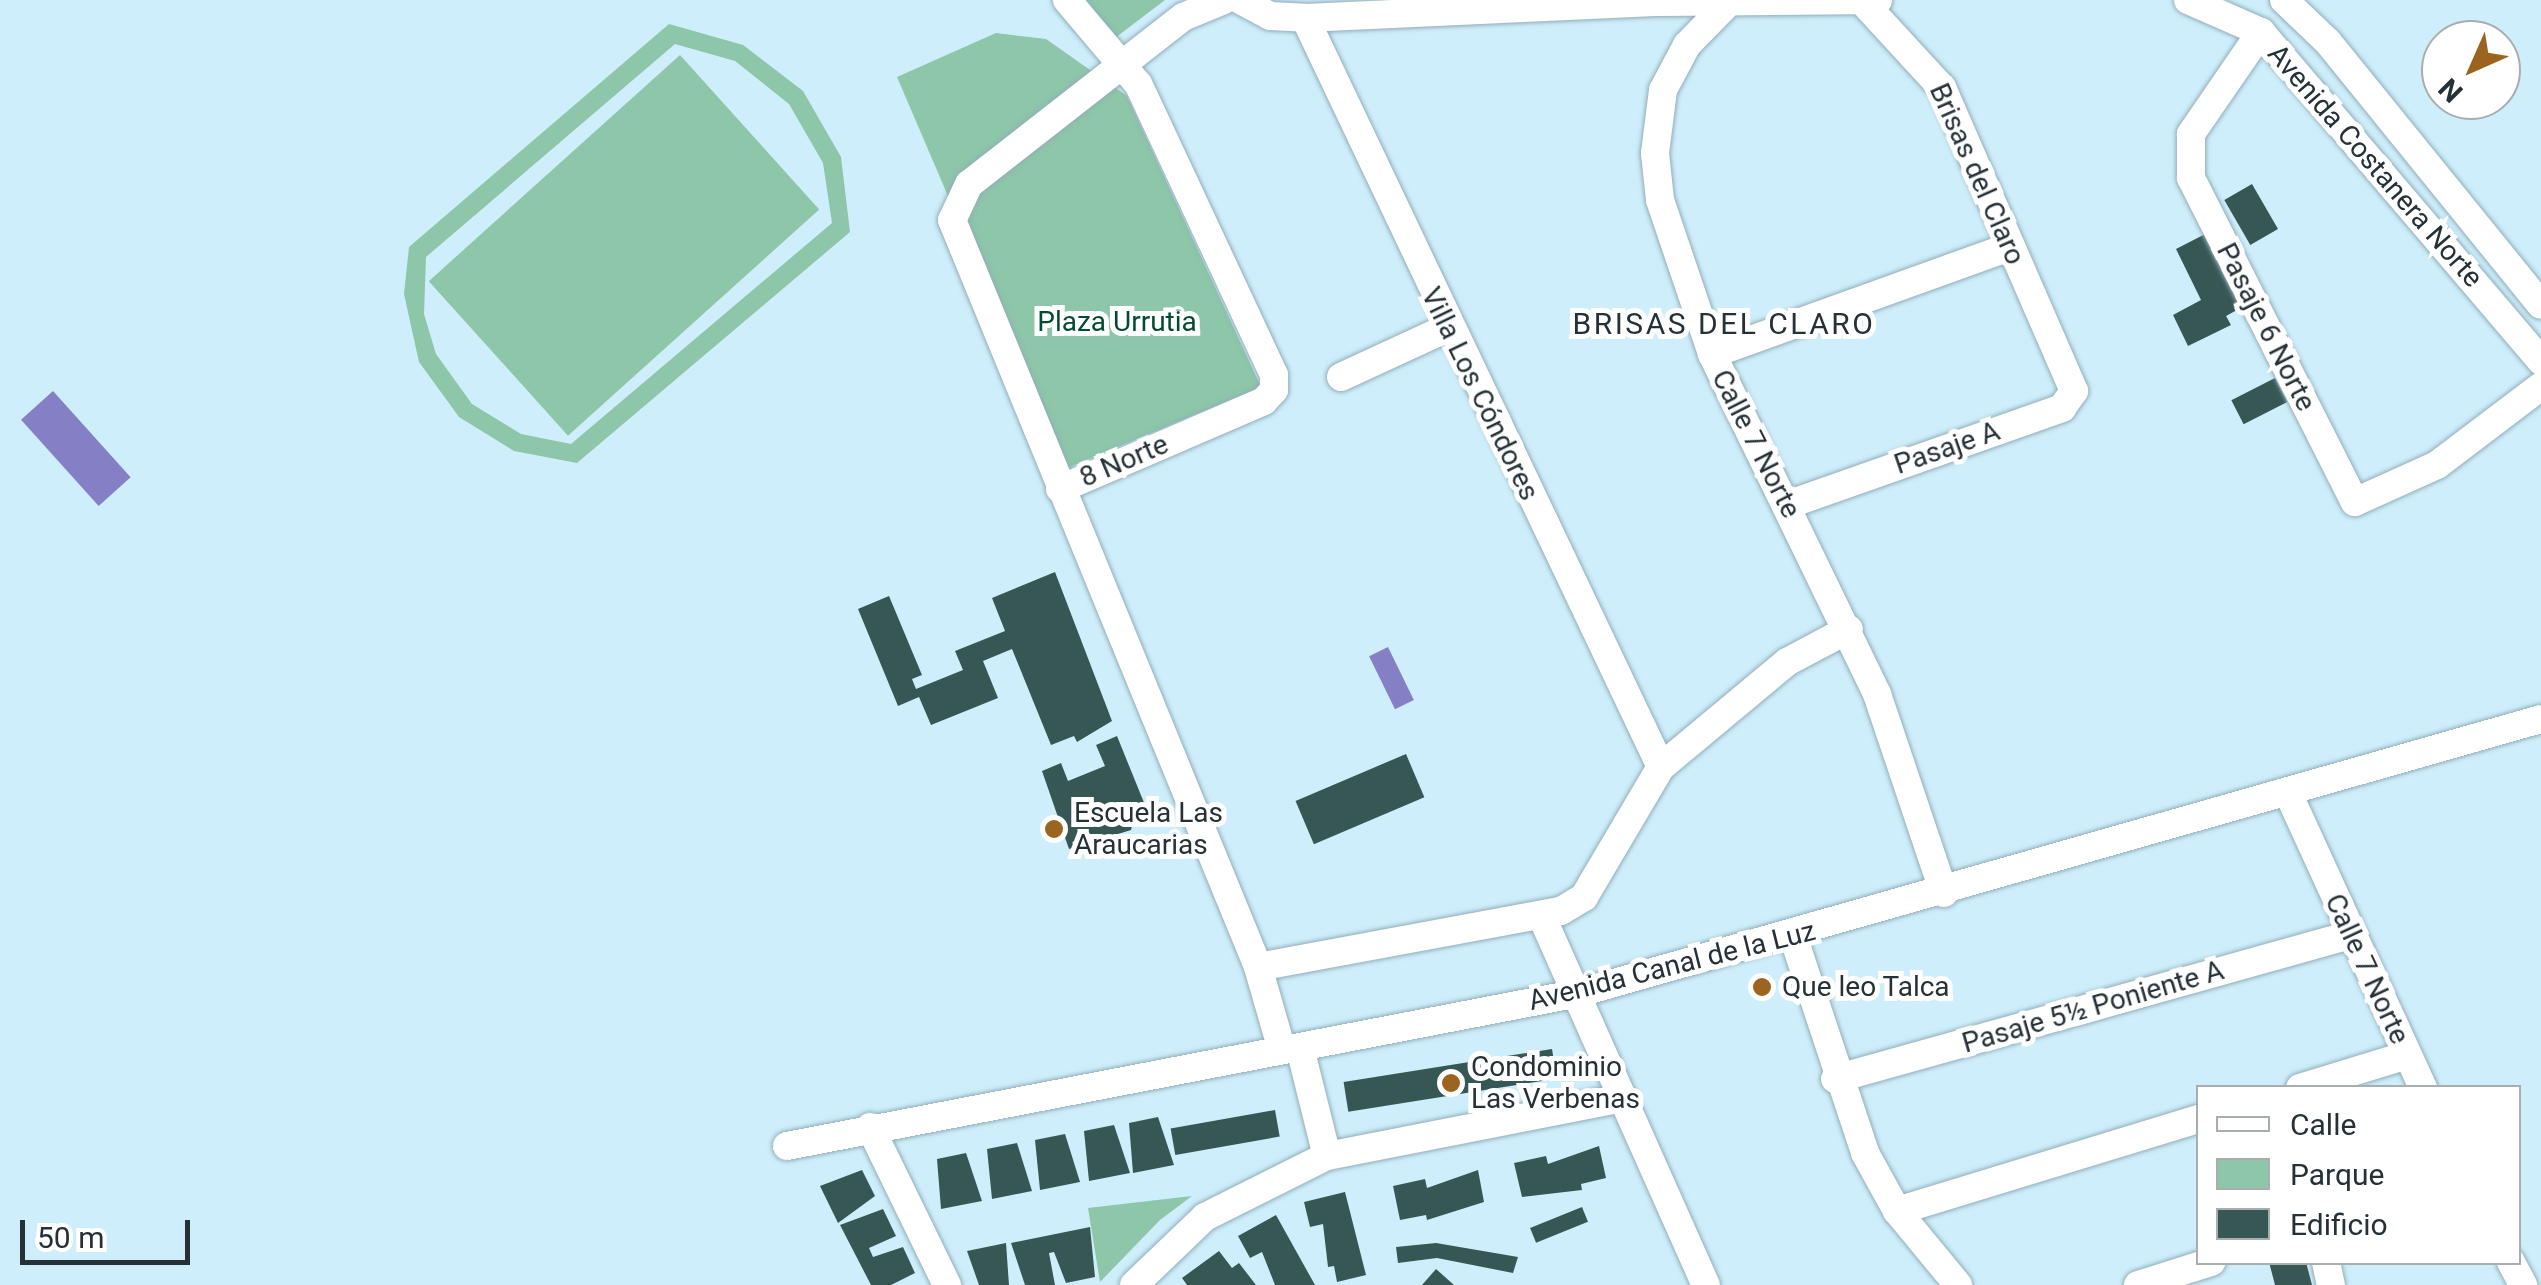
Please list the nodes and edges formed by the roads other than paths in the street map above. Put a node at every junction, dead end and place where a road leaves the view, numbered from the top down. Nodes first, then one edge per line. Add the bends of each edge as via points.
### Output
1 (1067, 0) edge
2 (1224, 0) edge
3 (1240, 0) edge
4 (1730, 0) edge
5 (1861, 0) edge
6 (1882, 0) edge
7 (2188, 0) edge
8 (2284, 0) edge
9 (1306, 18) junction
10 (2260, 32) junction
11 (1124, 65) junction
12 (2010, 247) junction
13 (2541, 305) edge
14 (1447, 328) junction
15 (1712, 354) junction
16 (2541, 361) edge
17 (2064, 366) joint
18 (1341, 377) dead end
19 (2541, 386) edge
20 (1060, 489) junction
21 (1787, 505) junction
22 (1849, 629) junction
23 (2541, 719) edge
24 (1660, 767) junction
25 (2289, 795) junction
26 (1944, 892) junction
27 (1542, 918) junction
28 (2350, 935) junction
29 (1793, 936) junction
30 (1258, 968) junction
31 (1579, 994) junction
32 (1291, 1049) junction
33 (2407, 1055) junction
34 (1836, 1079) junction
35 (2310, 1085) edge
36 (2422, 1085) edge
37 (1623, 1098) junction
38 (2196, 1120) edge
39 (870, 1127) junction
40 (787, 1146) dead end
41 (1327, 1156) junction
42 (1898, 1211) junction
43 (2201, 1265) edge
44 (947, 1285) edge
45 (1134, 1285) edge
46 (1706, 1285) edge
47 (1958, 1285) edge
48 (2138, 1285) edge

1 - 11 street, 8 Norte
2 - 11 street via 1183,18
3 - 9 street via 1270,16
4 - 5 street
4 - 9 street
4 - 15 street, Calle 7 Norte via 1673,69 1658,113 1656,152 1672,251
5 - 6 street
5 - 12 street, Brisas del Claro via 1942,88
7 - 10 street, Avenida Costanera Norte
8 - 13 street, Avenida Costanera Norte via 2328,42
9 - 14 street, Villa Los Cóndores
10 - 16 street, Avenida Costanera Norte
10 - 19 street, Pasaje 6 Norte via 2186,146 2191,178 2357,503 2437,465
11 - 20 street via 968,184 953,206 956,235
11 - 20 street, 8 Norte via 1228,272 1274,375 1274,390 1264,401
12 - 15 street
12 - 17 street, Brisas del Claro
14 - 18 street
14 - 24 street, Villa Los Cóndores
15 - 21 street, Calle 7 Norte
17 - 21 street, Pasaje A via 2074,391 2062,408
20 - 30 street, 8 Norte
21 - 22 street, Calle 7 Norte
22 - 24 street via 1788,662
22 - 26 street, Calle 7 Norte
23 - 25 street, Avenida Canal de la Luz
24 - 27 street via 1584,897
25 - 26 street, Avenida Canal de la Luz
25 - 28 street, Calle 7 Norte
26 - 29 street, Avenida Canal de la Luz
27 - 30 street
27 - 31 street
28 - 33 street, Calle 7 Norte
28 - 34 street, Pasaje 5½ Poniente A
29 - 31 street, Avenida Canal de la Luz
29 - 34 street
30 - 32 street, 8 Norte
31 - 32 street, Avenida Canal de la Luz
31 - 37 street
32 - 39 street, Avenida Canal de la Luz
32 - 41 street, 8 Norte
33 - 35 street
33 - 36 street, Calle 7 Norte
34 - 42 street
37 - 41 street
37 - 46 street
38 - 42 street
39 - 40 street, Avenida Canal de la Luz
39 - 44 street
41 - 45 street via 1205,1216
42 - 47 street
43 - 48 street

